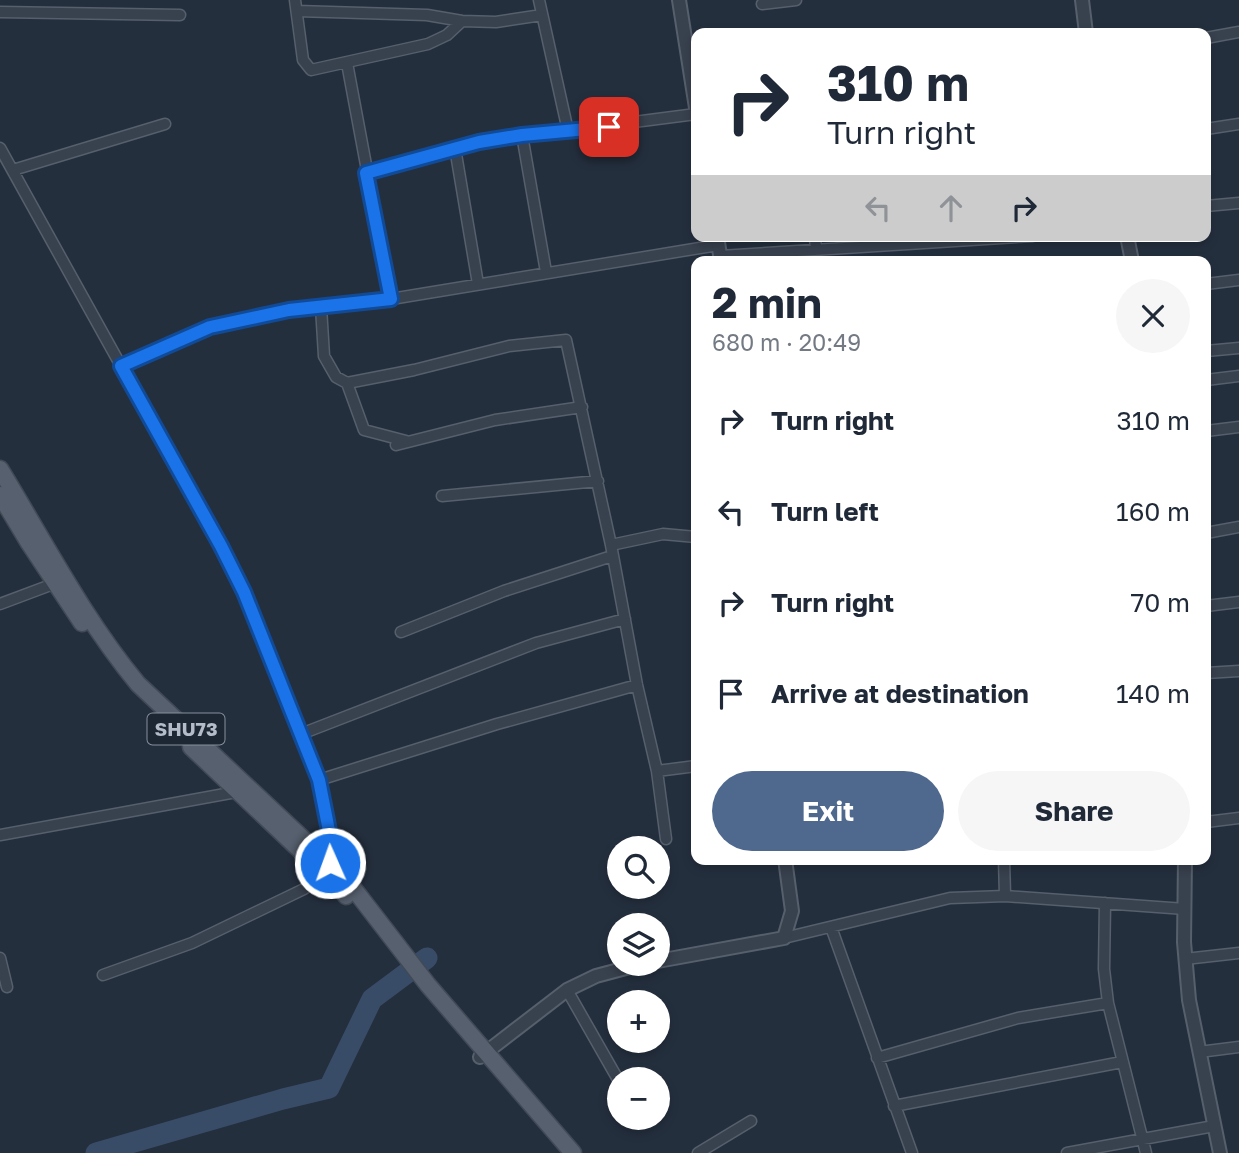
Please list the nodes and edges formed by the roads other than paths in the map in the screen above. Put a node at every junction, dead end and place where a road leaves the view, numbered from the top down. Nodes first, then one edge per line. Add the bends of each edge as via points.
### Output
1 (539, 0) edge
2 (679, 0) edge
3 (796, 0) edge
4 (1082, 0) edge
5 (762, 4) dead end
6 (296, 5) edge
7 (0, 12) edge
8 (180, 15) dead end
9 (542, 15) junction
10 (462, 21) junction
11 (1085, 28) edge
12 (1239, 33) edge
13 (1211, 37) edge
14 (347, 63) junction
15 (691, 76) edge
16 (691, 115) edge
17 (165, 124) dead end
18 (1239, 124) edge
19 (1211, 128) edge
20 (568, 131) junction
21 (522, 135) junction
22 (0, 148) edge
23 (455, 148) junction
24 (13, 170) junction
25 (366, 173) junction
26 (1239, 203) edge
27 (1211, 206) edge
28 (815, 242) edge
29 (939, 242) edge
30 (719, 250) edge
31 (816, 250) junction
32 (546, 272) junction
33 (1239, 281) edge
34 (478, 284) junction
35 (1211, 284) edge
36 (391, 299) junction
37 (321, 307) junction
38 (1239, 348) edge
39 (1211, 351) edge
40 (121, 366) junction
41 (1239, 376) edge
42 (1211, 379) edge
43 (347, 383) junction
44 (582, 407) junction
45 (1239, 427) edge
46 (1211, 430) edge
47 (410, 442) junction
48 (396, 445) dead end
49 (0, 469) edge
50 (598, 481) junction
51 (0, 495) edge
52 (442, 496) dead end
53 (1239, 527) edge
54 (1211, 532) edge
55 (691, 537) edge
56 (612, 551) junction
57 (56, 583) junction
58 (1239, 602) edge
59 (0, 604) edge
60 (1211, 605) edge
61 (625, 619) junction
62 (401, 632) dead end
63 (1239, 671) edge
64 (123, 672) junction
65 (1211, 673) edge
66 (637, 685) junction
67 (301, 734) junction
68 (691, 767) edge
69 (657, 771) junction
70 (319, 780) junction
71 (236, 792) junction
72 (1239, 818) edge
73 (1211, 821) edge
74 (0, 835) edge
75 (666, 836) edge
76 (786, 865) edge
77 (1004, 865) edge
78 (1185, 865) edge
79 (327, 868) junction
80 (1005, 895) junction
81 (1105, 903) junction
82 (1185, 909) junction
83 (831, 927) junction
84 (784, 938) junction
85 (1239, 953) edge
86 (0, 958) edge
87 (670, 959) edge
88 (1185, 959) junction
89 (607, 973) edge
90 (103, 975) dead end
91 (7, 987) dead end
92 (567, 990) junction
93 (1108, 1003) junction
94 (1239, 1047) edge
95 (1199, 1052) junction
96 (483, 1054) junction
97 (877, 1058) junction
98 (1122, 1062) junction
99 (611, 1067) edge
100 (894, 1106) junction
101 (751, 1121) dead end
102 (1214, 1126) junction
103 (1142, 1139) junction
104 (561, 1153) edge
105 (573, 1153) edge
106 (698, 1153) edge
107 (912, 1153) edge
108 (1067, 1153) edge
109 (1146, 1153) edge
110 (1220, 1153) edge

1 - 9 street
2 - 15 street
3 - 5 street
4 - 11 street
6 - 10 street
6 - 14 street via 307,67
7 - 8 street
9 - 10 street via 496,22
9 - 20 street
10 - 14 street via 428,44
12 - 13 street
14 - 25 street
16 - 20 street
17 - 24 street
18 - 19 street
20 - 21 street
21 - 23 street
21 - 32 street
22 - 24 street
23 - 25 street
23 - 34 street
24 - 40 street
25 - 36 street
26 - 27 street
28 - 31 street
29 - 31 street
30 - 31 street
30 - 32 street
32 - 34 street
33 - 35 street
34 - 36 street
36 - 37 street
37 - 40 street via 210,327
37 - 43 street via 324,356 335,377
38 - 39 street
40 - 67 street via 238,581
41 - 42 street
43 - 44 street via 509,346 563,339 569,345
43 - 47 street via 364,430
44 - 47 street via 495,420
44 - 50 street
45 - 46 street
47 - 48 street
49 - 64 main road, SHU73
50 - 52 street
50 - 56 street
51 - 57 main road, SHU73
53 - 54 street
55 - 56 street via 663,534
56 - 61 street
56 - 62 street
57 - 59 street
57 - 64 main road, SHU73
58 - 60 street
61 - 66 street
61 - 67 street via 536,643
63 - 65 street
64 - 71 main road, SHU73 via 150,710
64 - 79 main road, SHU73 via 234,772
66 - 69 street
66 - 70 street
67 - 70 street
68 - 69 street
69 - 75 street
70 - 79 street via 332,846
71 - 74 street
71 - 79 main road, SHU73
72 - 73 street
76 - 84 street via 792,911
77 - 80 street
78 - 82 street
79 - 90 street via 304,889 240,922
79 - 96 main road, SHU73 via 347,880 404,963
80 - 81 street
80 - 83 street via 950,898
81 - 82 street
81 - 93 street
82 - 88 street
83 - 84 street
83 - 97 street
84 - 87 street
85 - 88 street
86 - 91 street
88 - 95 street
89 - 92 street
92 - 96 street
92 - 99 street
93 - 97 street via 1018,1018
93 - 98 street
94 - 95 street
95 - 102 street
96 - 104 main road, SHU73
96 - 105 main road, SHU73
97 - 100 street
98 - 100 street
98 - 103 street
100 - 107 street
101 - 106 street
102 - 103 street
102 - 110 street
103 - 108 street
103 - 109 street

